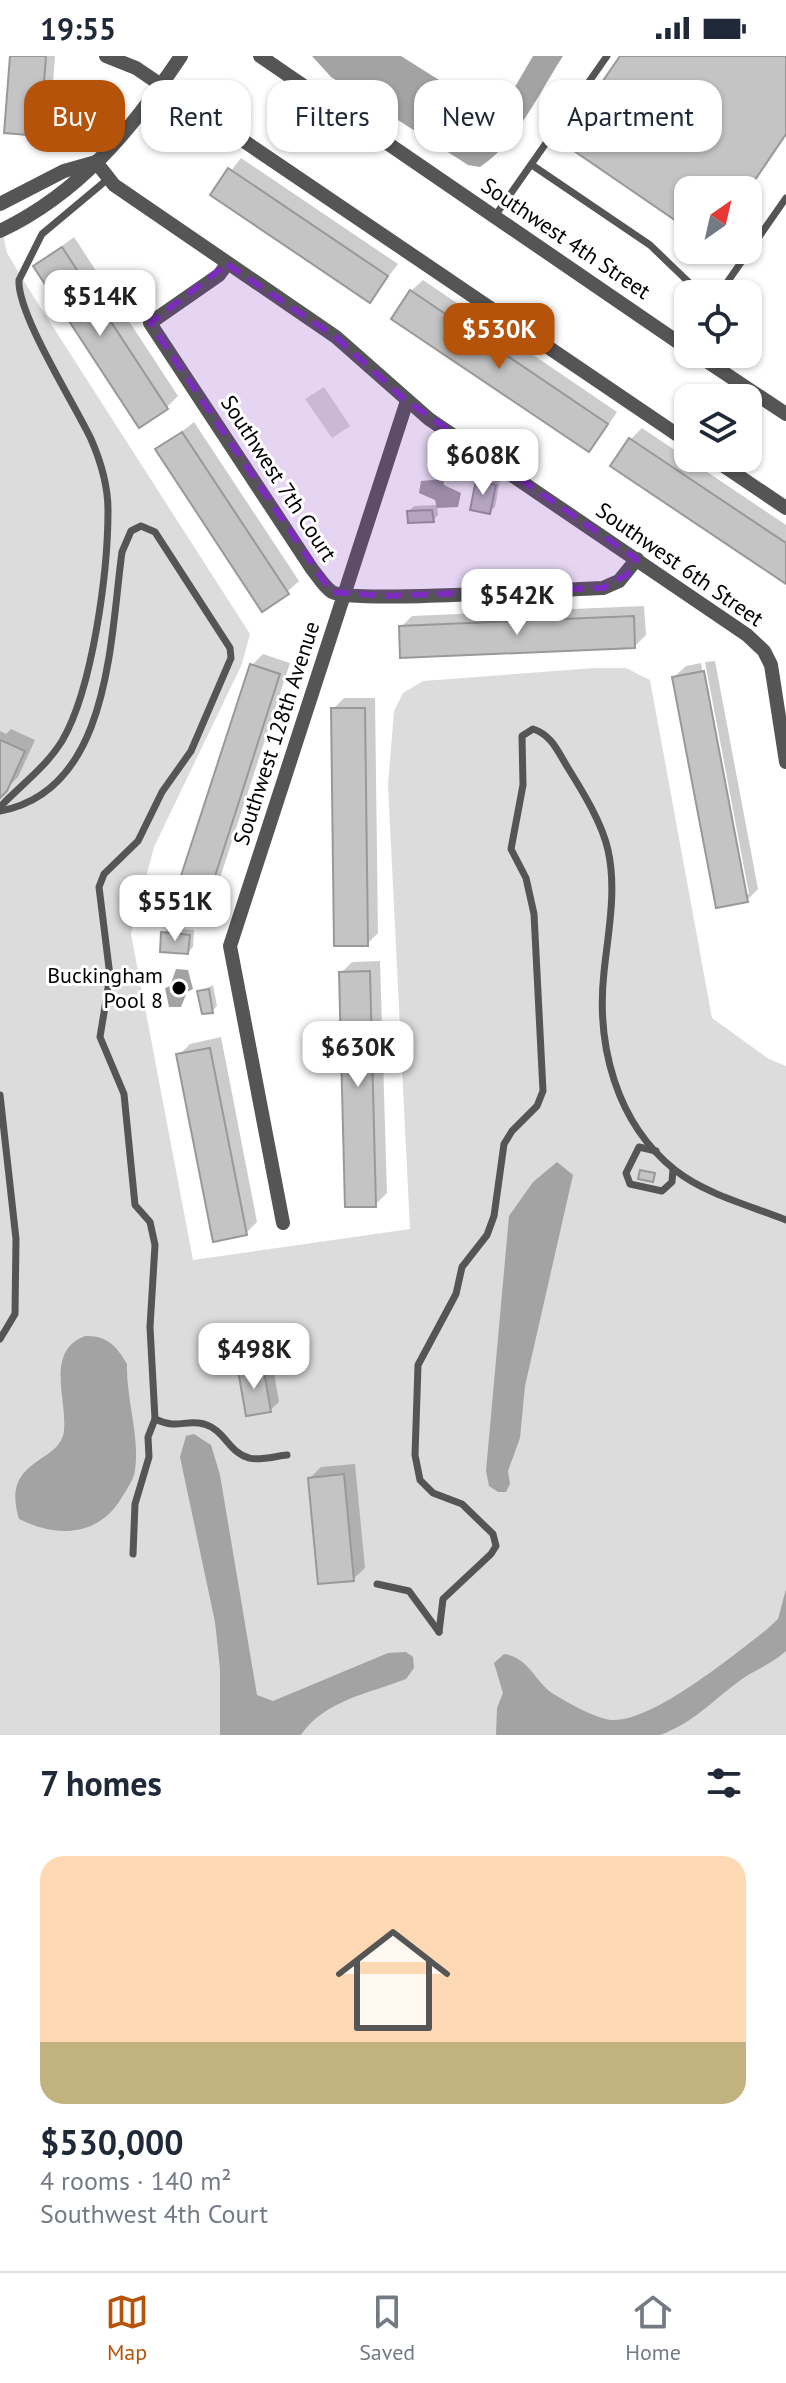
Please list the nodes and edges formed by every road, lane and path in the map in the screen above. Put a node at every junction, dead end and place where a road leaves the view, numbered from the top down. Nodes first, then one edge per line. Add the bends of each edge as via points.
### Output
1 (106, 56) edge
2 (181, 56) edge
3 (260, 56) edge
4 (607, 56) edge
5 (150, 80) edge
6 (165, 80) edge
7 (141, 113) edge
8 (251, 148) edge
9 (96, 162) junction
10 (532, 165) junction
11 (109, 178) junction
12 (786, 198) edge
13 (0, 204) edge
14 (495, 216) junction
15 (0, 231) edge
16 (227, 264) junction
17 (686, 280) edge
18 (729, 280) edge
19 (674, 338) edge
20 (718, 368) edge
21 (407, 401) junction
22 (786, 414) edge
23 (674, 433) edge
24 (733, 472) edge
25 (786, 508) edge
26 (637, 559) junction
27 (344, 596) junction
28 (786, 659) edge
29 (771, 665) junction
30 (786, 762) edge
31 (0, 809) edge
32 (0, 1095) edge
33 (656, 1151) junction
34 (673, 1169) junction
35 (786, 1220) edge
36 (283, 1223) dead end
37 (0, 1339) edge
38 (155, 1419) junction
39 (287, 1455) dead end
40 (133, 1554) dead end
41 (377, 1584) dead end

1 - 5 street via 124,61
2 - 6 street
3 - 14 street, Southwest 4th Street
4 - 10 lane
7 - 9 street
8 - 23 street
9 - 11 street, Southwest 6th Street
9 - 13 street via 64,171
9 - 15 street via 71,188
10 - 14 lane
10 - 17 lane via 650,245
11 - 16 street, Southwest 6th Street
11 - 31 lane via 42,234 19,280 27,311 100,462 108,509 94,639 78,700 63,739 43,767
12 - 18 lane
14 - 19 street, Southwest 4th Street
16 - 21 street, Southwest 6th Street via 336,337
16 - 27 street, Southwest 7th Court via 150,323 312,569 331,592
20 - 22 street, Southwest 4th Street
21 - 26 street, Southwest 6th Street
21 - 27 street, Southwest 128th Avenue
24 - 25 street
26 - 27 street via 612,585
26 - 29 street, Southwest 6th Street via 747,635
27 - 36 street, Southwest 128th Avenue via 229,954
28 - 29 street
29 - 30 street
31 - 38 lane via 15,808 40,794 76,760 103,692 122,552 131,531 141,526 155,532 230,648 231,658 191,751 162,792 138,841 104,874 99,887 110,976 100,1037 124,1094 135,1205 150,1222 155,1245 150,1327
32 - 37 lane via 16,1239 15,1314
33 - 34 lane
33 - 34 lane via 639,1147 626,1173 630,1184 662,1191 672,1182
33 - 41 lane via 622,1105 610,1078 603,974 611,933 608,850 580,787 546,733 533,729 522,736 523,785 511,849 526,878 534,914 543,1091 537,1106 504,1144 487,1235 462,1267 456,1294 418,1365 415,1455 420,1480 433,1493 462,1504 493,1534 496,1546 443,1599 439,1632 409,1591
34 - 35 lane
38 - 39 lane via 172,1427 201,1423 218,1430 236,1452 250,1459
38 - 40 lane via 135,1504

